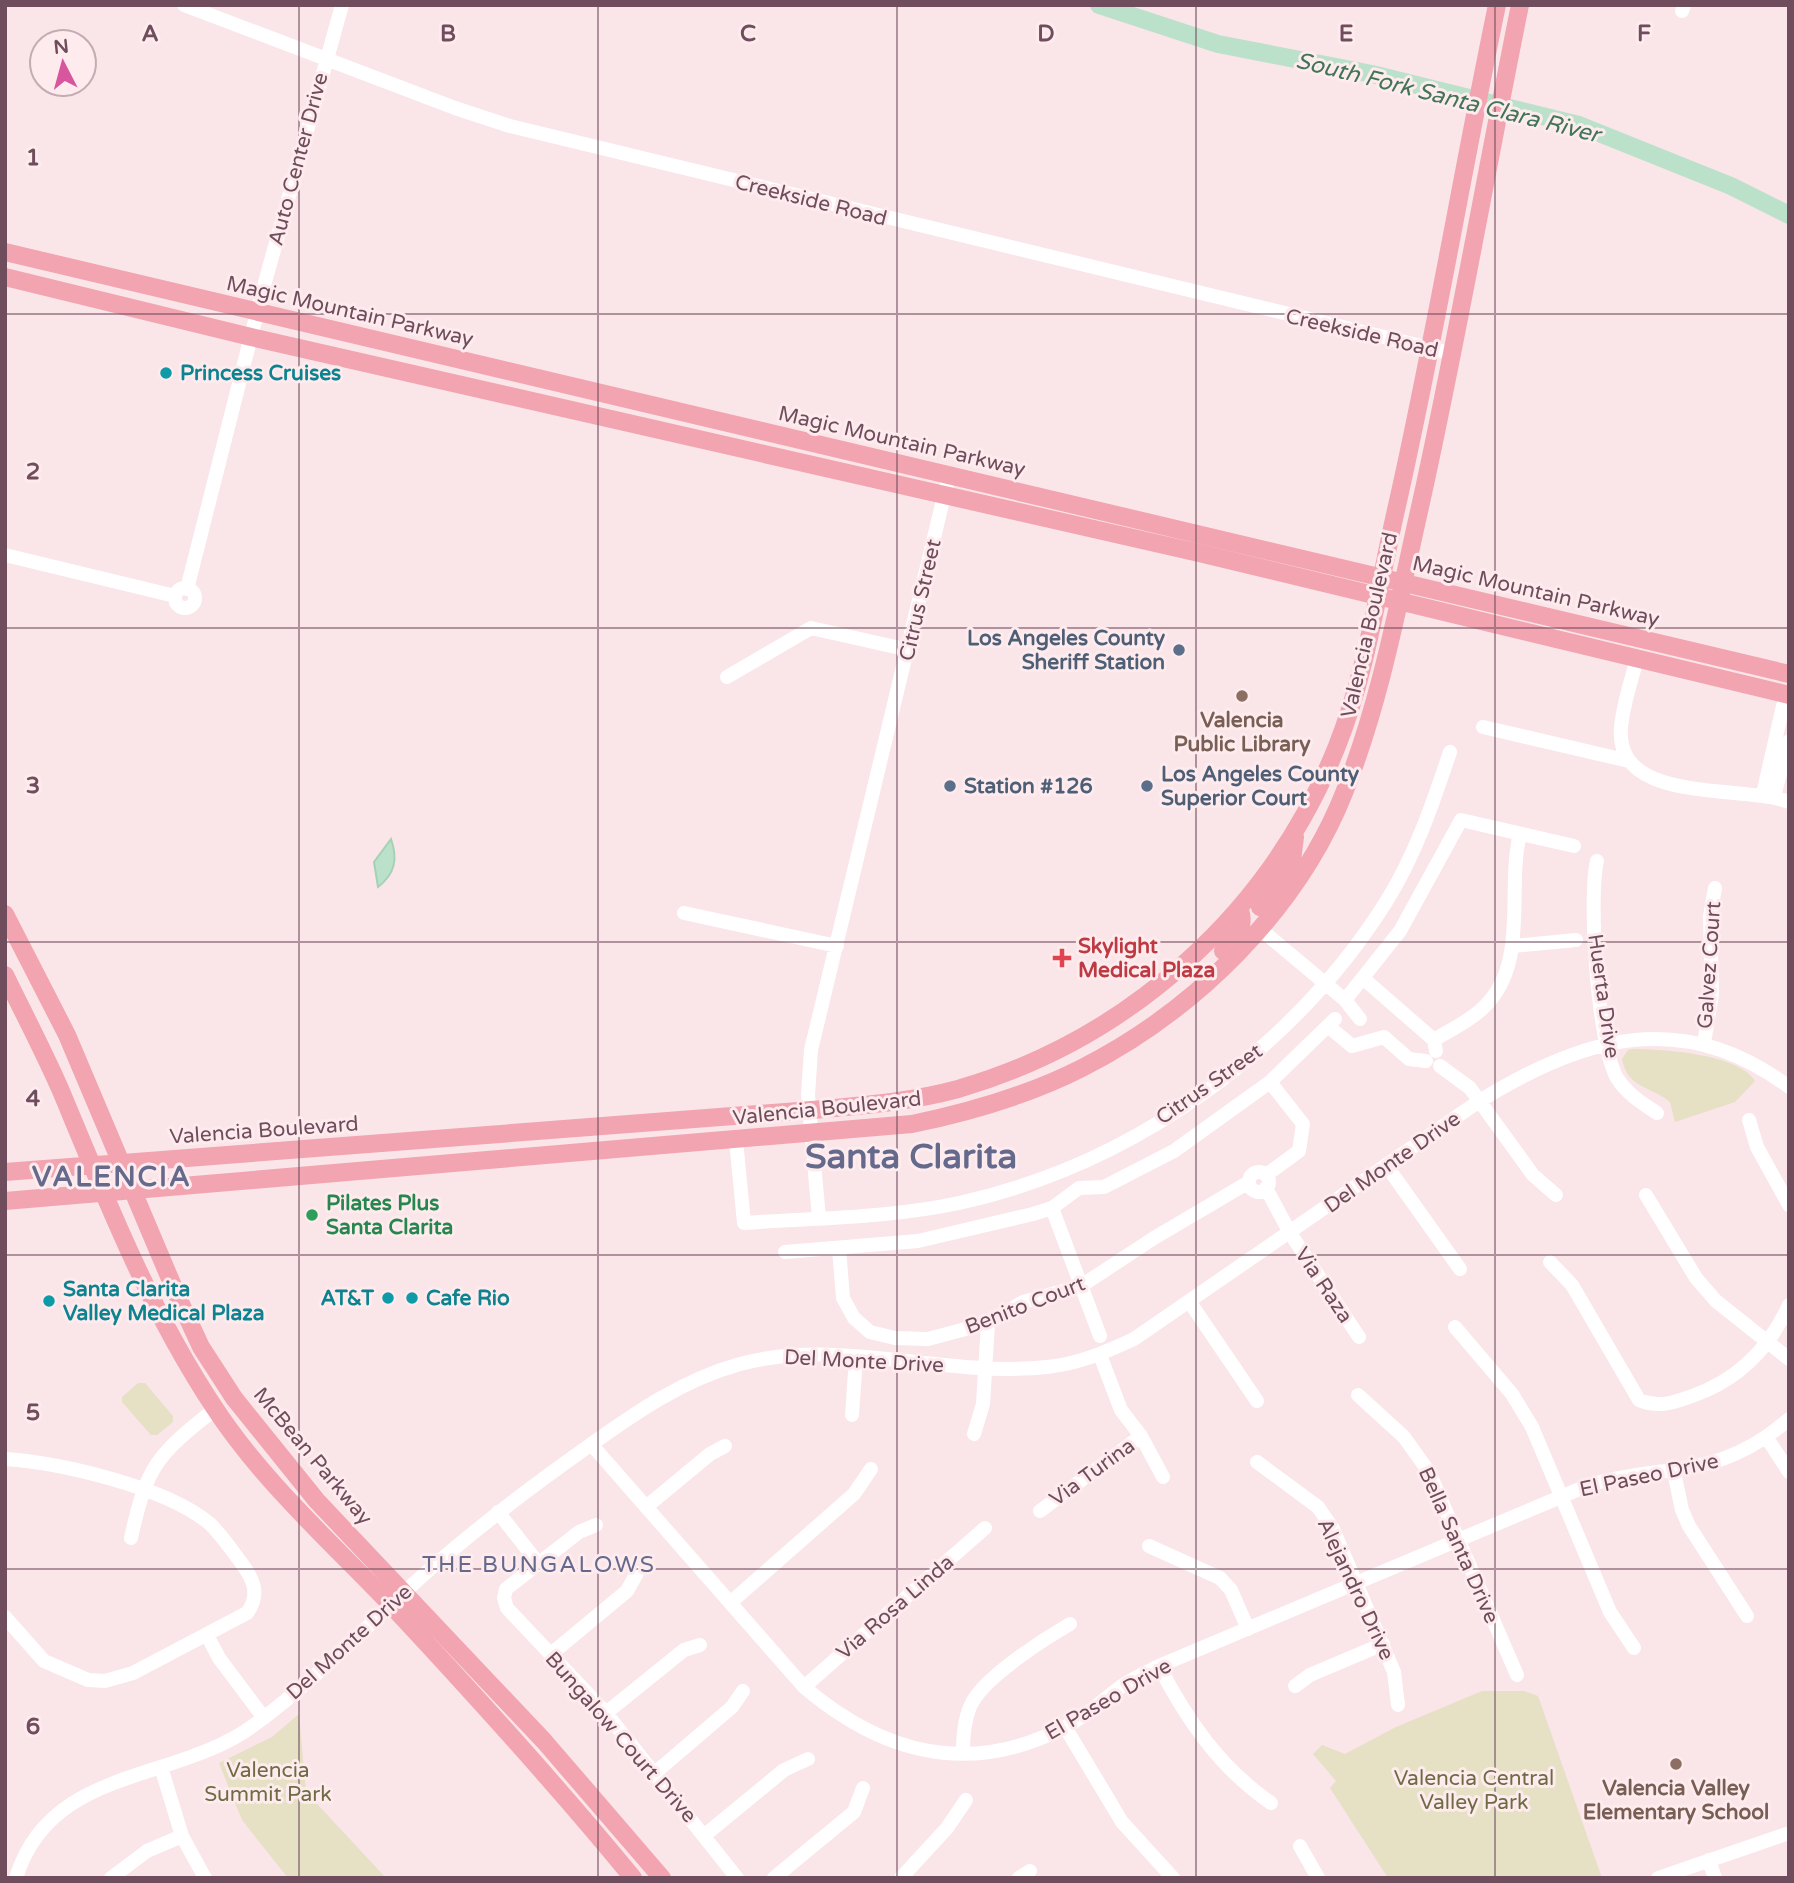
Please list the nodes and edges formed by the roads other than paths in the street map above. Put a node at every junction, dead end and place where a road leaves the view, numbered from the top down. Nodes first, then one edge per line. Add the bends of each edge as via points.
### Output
1 (184, 5) edge
2 (342, 5) edge
3 (1497, 5) edge
4 (1520, 5) edge
5 (325, 60) junction
6 (5, 252) edge
7 (5, 277) edge
8 (257, 314) junction
9 (251, 337) junction
10 (1428, 348) junction
11 (1450, 353) junction
12 (486, 390) junction
13 (596, 392) junction
14 (949, 475) junction
15 (944, 497) junction
16 (5, 555) edge
17 (1380, 576) junction
18 (1402, 584) junction
19 (1377, 595) junction
20 (1399, 603) junction
21 (909, 650) junction
22 (1637, 659) junction
23 (1789, 674) edge
24 (727, 677) dead end
25 (1789, 697) edge
26 (1483, 727) dead end
27 (1789, 741) edge
28 (1450, 751) dead end
29 (1629, 761) junction
30 (1769, 795) junction
31 (1789, 802) edge
32 (1295, 833) junction
33 (1520, 834) junction
34 (1574, 846) dead end
35 (1597, 861) dead end
36 (1715, 888) dead end
37 (1240, 910) junction
38 (684, 913) dead end
39 (5, 914) edge
40 (1259, 928) junction
41 (1576, 940) dead end
42 (837, 946) junction
43 (1513, 946) junction
44 (5, 975) edge
45 (1213, 976) junction
46 (1364, 979) junction
47 (1325, 983) junction
48 (1345, 1000) junction
49 (1360, 1019) dead end
50 (1606, 1043) junction
51 (1704, 1043) junction
52 (1434, 1055) junction
53 (1023, 1066) junction
54 (1270, 1082) junction
55 (1788, 1086) edge
56 (1474, 1097) junction
57 (810, 1110) junction
58 (1657, 1112) dead end
59 (942, 1118) junction
60 (1749, 1120) dead end
61 (811, 1134) junction
62 (737, 1140) junction
63 (121, 1163) junction
64 (91, 1165) junction
65 (1386, 1165) junction
66 (5, 1172) edge
67 (1260, 1184) junction
68 (131, 1188) junction
69 (102, 1191) junction
70 (1556, 1195) dead end
71 (1646, 1195) dead end
72 (5, 1200) edge
73 (1789, 1205) edge
74 (1052, 1208) junction
75 (819, 1218) junction
76 (1290, 1233) junction
77 (839, 1249) junction
78 (785, 1252) dead end
79 (1550, 1262) dead end
80 (1460, 1269) dead end
81 (1082, 1286) junction
82 (1189, 1301) junction
83 (1789, 1305) edge
84 (988, 1323) junction
85 (1455, 1327) dead end
86 (1100, 1336) dead end
87 (1359, 1337) dead end
88 (1767, 1343) junction
89 (1100, 1355) junction
90 (856, 1357) junction
91 (1789, 1359) edge
92 (987, 1367) junction
93 (1358, 1395) dead end
94 (1257, 1401) dead end
95 (215, 1409) junction
96 (852, 1415) dead end
97 (1789, 1419) edge
98 (974, 1434) dead end
99 (1140, 1436) junction
100 (1767, 1438) junction
101 (591, 1444) junction
102 (725, 1447) dead end
103 (5, 1460) edge
104 (1257, 1462) dead end
105 (871, 1469) dead end
106 (1674, 1472) junction
107 (1789, 1472) edge
108 (1163, 1477) dead end
109 (141, 1490) junction
110 (1560, 1497) junction
111 (646, 1507) junction
112 (1040, 1511) dead end
113 (498, 1512) junction
114 (596, 1525) dead end
115 (985, 1528) dead end
116 (131, 1538) dead end
117 (1458, 1541) junction
118 (1149, 1546) dead end
119 (538, 1563) junction
120 (637, 1573) dead end
121 (1357, 1583) junction
122 (397, 1599) junction
123 (730, 1603) junction
124 (1747, 1616) dead end
125 (5, 1617) edge
126 (1070, 1624) dead end
127 (1248, 1629) junction
128 (207, 1635) junction
129 (700, 1644) dead end
130 (1383, 1644) junction
131 (1634, 1648) dead end
132 (551, 1654) junction
133 (1159, 1666) junction
134 (1517, 1675) dead end
135 (1295, 1686) dead end
136 (804, 1687) junction
137 (743, 1691) dead end
138 (1398, 1705) dead end
139 (606, 1713) junction
140 (264, 1718) junction
141 (1065, 1727) junction
142 (963, 1753) junction
143 (808, 1759) dead end
144 (161, 1767) junction
145 (656, 1772) junction
146 (863, 1788) dead end
147 (965, 1800) dead end
148 (1271, 1803) dead end
149 (1789, 1833) edge
150 (705, 1835) junction
151 (182, 1836) junction
152 (1300, 1846) dead end
153 (1709, 1860) junction
154 (16, 1878) edge
155 (111, 1878) edge
156 (205, 1878) edge
157 (633, 1878) edge
158 (662, 1878) edge
159 (737, 1878) edge
160 (774, 1878) edge
161 (901, 1878) edge
162 (1173, 1878) edge
163 (1318, 1878) edge
164 (1657, 1878) edge
165 (1715, 1878) edge

1 - 5 street, Creekside Road
2 - 5 street, Auto Center Drive
3 - 10 main road, Valencia Boulevard
4 - 11 main road, Valencia Boulevard
5 - 8 street, Auto Center Drive
5 - 10 street, Creekside Road via 510,126
6 - 8 main road, Magic Mountain Parkway
7 - 9 main road, Magic Mountain Parkway
8 - 9 street, Auto Center Drive
8 - 13 main road, Magic Mountain Parkway
9 - 12 main road, Magic Mountain Parkway
9 - 16 street, Auto Center Drive via 181,593
10 - 11 street, Creekside Road
10 - 17 main road, Valencia Boulevard
11 - 18 main road, Valencia Boulevard
12 - 13 main road via 526,387 587,400
12 - 15 main road, Magic Mountain Parkway
13 - 14 main road, Magic Mountain Parkway
14 - 15 street, Citrus Street
14 - 17 main road, Magic Mountain Parkway
15 - 19 main road, Magic Mountain Parkway
15 - 21 street, Citrus Street
17 - 18 main road, Magic Mountain Parkway
17 - 19 main road, Valencia Boulevard
18 - 20 main road, Valencia Boulevard
18 - 23 main road, Magic Mountain Parkway
19 - 20 main road, Magic Mountain Parkway
19 - 32 main road, Valencia Boulevard via 1350,710 1322,782
20 - 22 main road, Magic Mountain Parkway
20 - 40 main road, Valencia Boulevard via 1382,684 1343,796 1321,840
21 - 24 street via 811,628
21 - 42 street, Citrus Street
22 - 25 main road, Magic Mountain Parkway
22 - 29 street via 1621,727
25 - 30 street via 1783,706
26 - 29 street
27 - 30 street
28 - 47 street, Citrus Street via 1428,816 1387,901
29 - 30 street via 1660,783
30 - 31 street
32 - 37 main road, Valencia Boulevard
32 - 40 main road via 1292,860 1257,912
33 - 34 street
33 - 43 street via 1515,852
33 - 46 street via 1461,820 1400,931
35 - 50 street, Huerta Drive via 1592,878
36 - 51 street, Galvez Court via 1710,916 1712,993
37 - 45 main road via 1241,929 1217,957
37 - 53 main road, Valencia Boulevard via 1151,992 1096,1030
38 - 42 street
39 - 63 main road, McBean Parkway via 67,1035
40 - 45 main road, Valencia Boulevard
40 - 47 street
41 - 43 street
42 - 57 street, Citrus Street via 811,1050
43 - 52 street via 1497,993
44 - 64 main road, McBean Parkway via 60,1088
45 - 59 main road, Valencia Boulevard via 1148,1028 1078,1070 1003,1101
46 - 48 street
46 - 52 street
47 - 48 street
47 - 75 street, Citrus Street via 1254,1056 1180,1109 1108,1149 996,1193 960,1202
48 - 49 street
50 - 51 street, Del Monte Drive via 1668,1038
50 - 56 street, Del Monte Drive via 1554,1060
50 - 58 street, Huerta Drive via 1616,1077 1632,1097
51 - 55 street, Del Monte Drive via 1746,1060
52 - 54 street via 1409,1059 1384,1037 1352,1046 1331,1023
52 - 56 street
53 - 57 main road, Valencia Boulevard via 919,1098
53 - 59 main road via 1023,1083 959,1104
54 - 67 street, Benito Court via 1303,1124 1299,1151
54 - 74 street via 1174,1151 1104,1187 1079,1188
56 - 65 street, Del Monte Drive
56 - 70 street via 1533,1175
57 - 61 street, Citrus Street
57 - 63 main road, Valencia Boulevard
59 - 61 main road, Valencia Boulevard
60 - 73 street via 1757,1147
61 - 62 main road, Valencia Boulevard
61 - 75 street, Citrus Street
62 - 68 main road, Valencia Boulevard
62 - 75 street, Citrus Street via 744,1223
63 - 64 main road, Valencia Boulevard
63 - 68 main road, McBean Parkway
64 - 66 main road, Valencia Boulevard
64 - 69 main road, McBean Parkway
65 - 76 street, Del Monte Drive
65 - 80 street
67 - 76 street, Via Raza
67 - 81 street, Benito Court via 1170,1228
68 - 69 main road, Valencia Boulevard
68 - 122 main road, McBean Parkway via 201,1347 234,1398
69 - 72 main road, Valencia Boulevard
69 - 95 main road, McBean Parkway via 160,1314
71 - 88 street via 1696,1278
74 - 77 street via 918,1241
74 - 81 street
76 - 82 street, Del Monte Drive
76 - 87 street, Via Raza
77 - 78 street
77 - 84 street, Benito Court via 843,1298 853,1318 870,1332 928,1339
79 - 88 street via 1572,1285 1639,1400 1654,1406 1717,1388 1746,1367
81 - 84 street, Benito Court via 1023,1302
81 - 86 street
82 - 89 street, Del Monte Drive
82 - 94 street
83 - 88 street
84 - 92 street
85 - 110 street via 1526,1416
88 - 91 street
89 - 92 street, Del Monte Drive via 1049,1367
89 - 99 street via 1121,1410
90 - 92 street, Del Monte Drive
90 - 96 street
90 - 101 street, Del Monte Drive via 778,1356 717,1371 645,1406
92 - 98 street
93 - 117 street, Bella Santa Drive via 1404,1437 1429,1472
95 - 109 street via 172,1443
95 - 122 main road, McBean Parkway via 294,1507
97 - 100 street, El Paseo Drive
99 - 108 street, Via Turina
99 - 112 street, Via Turina
100 - 106 street, El Paseo Drive via 1741,1453
100 - 107 street
101 - 111 street, El Paseo Drive
101 - 113 street, Del Monte Drive
102 - 111 street
103 - 109 street via 83,1470
104 - 121 street, Alejandro Drive via 1318,1507
105 - 123 street via 854,1494
106 - 110 street, El Paseo Drive via 1604,1481
106 - 124 street via 1689,1526
109 - 116 street
109 - 128 street via 207,1522 249,1573 256,1594 254,1604 247,1613
110 - 117 street, El Paseo Drive
110 - 131 street via 1610,1612
111 - 123 street, El Paseo Drive
113 - 119 street
113 - 122 street, Del Monte Drive
114 - 119 street
115 - 136 street, Via Rosa Linda
117 - 121 street, El Paseo Drive
117 - 134 street, Bella Santa Drive
118 - 127 street via 1220,1578 1231,1590
119 - 132 street, Bungalow Court Drive via 506,1588 504,1598 507,1608
120 - 132 street via 627,1591
121 - 127 street, El Paseo Drive
121 - 130 street, Alejandro Drive
122 - 140 street, Del Monte Drive
122 - 157 main road, McBean Parkway
122 - 158 main road, McBean Parkway via 544,1741
123 - 136 street, El Paseo Drive
125 - 128 street via 44,1661 88,1680 105,1681 133,1673
126 - 142 street via 1042,1640 981,1689 967,1714
127 - 133 street, El Paseo Drive
128 - 140 street
129 - 139 street via 684,1650
130 - 135 street
130 - 138 street, Alejandro Drive via 1394,1672
132 - 139 street, Bungalow Court Drive
133 - 141 street, El Paseo Drive
133 - 148 street via 1205,1741 1249,1788
136 - 142 street, El Paseo Drive via 837,1715 887,1741 939,1753
137 - 145 street via 732,1707
139 - 145 street, Bungalow Court Drive
140 - 144 street, Del Monte Drive via 208,1751
141 - 142 street, El Paseo Drive via 1014,1747
141 - 162 street via 1122,1822
143 - 150 street via 784,1770
144 - 151 street
144 - 154 street, Del Monte Drive via 119,1779 59,1812 35,1837
145 - 150 street, Bungalow Court Drive
146 - 160 street via 854,1812
147 - 161 street via 947,1828
149 - 153 street
150 - 159 street, Bungalow Court Drive
151 - 155 street via 147,1851
151 - 156 street
152 - 163 street
153 - 164 street
153 - 165 street

